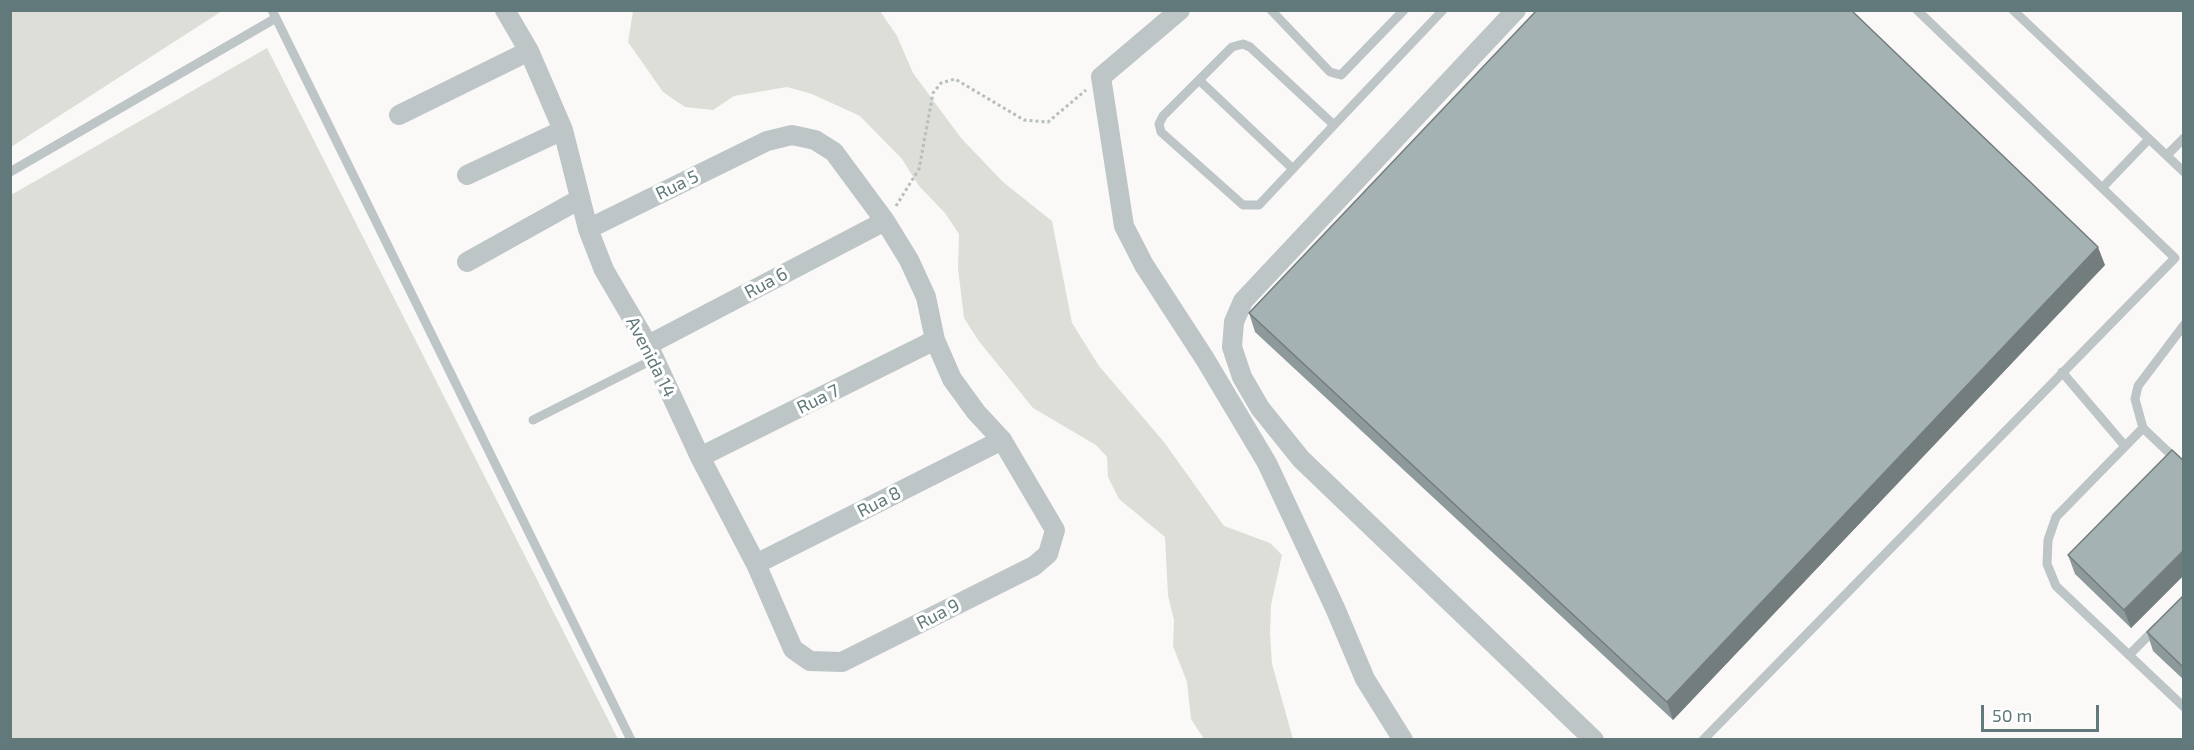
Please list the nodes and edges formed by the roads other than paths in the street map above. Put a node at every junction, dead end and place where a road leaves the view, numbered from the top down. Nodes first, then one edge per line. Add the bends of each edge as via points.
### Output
1 (505, 10) edge
2 (1180, 10) edge
3 (1271, 10) edge
4 (1404, 10) edge
5 (1443, 10) edge
6 (1516, 10) edge
7 (1917, 10) edge
8 (2013, 10) edge
9 (274, 14) edge
10 (529, 51) junction
11 (1199, 80) junction
12 (399, 115) dead end
13 (1334, 125) junction
14 (562, 130) junction
15 (2184, 138) edge
16 (2149, 139) junction
17 (2166, 155) junction
18 (1293, 169) junction
19 (10, 172) edge
20 (2184, 172) edge
21 (467, 175) dead end
22 (2103, 187) junction
23 (580, 199) junction
24 (885, 221) junction
25 (588, 229) junction
26 (466, 262) dead end
27 (2184, 325) edge
28 (935, 340) junction
29 (651, 352) junction
30 (2062, 372) junction
31 (533, 420) dead end
32 (2143, 428) junction
33 (1002, 440) junction
34 (2125, 446) junction
35 (700, 457) junction
36 (2184, 467) edge
37 (756, 564) junction
38 (1034, 566) joint
39 (2168, 616) edge
40 (2128, 655) junction
41 (842, 662) joint
42 (2184, 707) edge
43 (632, 740) edge
44 (1403, 740) edge
45 (1594, 740) edge
46 (1703, 740) edge

1 - 10 street, Avenida 14
2 - 44 street via 1101,77 1124,226 1267,464 1365,679
3 - 4 lane via 1335,75 1346,71
5 - 13 lane
6 - 45 street via 1243,301 1234,322 1232,347 1242,377 1260,408 1301,459
7 - 22 lane
8 - 16 lane
9 - 19 lane
9 - 43 lane
10 - 12 street
10 - 14 street, Avenida 14
11 - 13 lane via 1232,47 1243,44
11 - 18 lane
11 - 18 lane via 1163,116 1161,132 1243,205 1259,205
13 - 18 lane
14 - 21 street
14 - 23 street, Avenida 14
15 - 17 lane
16 - 17 lane
16 - 22 lane
17 - 20 lane
22 - 30 lane via 2175,258
23 - 25 street, Avenida 14
23 - 26 street
24 - 25 street, Rua 5 via 834,152 815,140 792,135 767,141
24 - 28 street, Rua 5 via 926,297
24 - 29 street, Rua 6
25 - 29 street, Avenida 14 via 604,270
27 - 32 lane via 2138,386 2136,411
28 - 33 street, Rua 5 via 952,379 975,412
28 - 35 street, Rua 7
29 - 31 lane
29 - 35 street, Avenida 14
30 - 34 lane
30 - 46 lane
32 - 34 lane
32 - 36 lane
33 - 37 street, Rua 8
33 - 38 street, Rua 5 via 1055,530 1048,554
34 - 40 lane via 2056,517 2048,540 2047,564 2056,586
35 - 37 street, Avenida 14
37 - 41 street, Avenida 14 via 794,649 810,661
38 - 41 street, Rua 9
39 - 40 lane
40 - 42 lane

